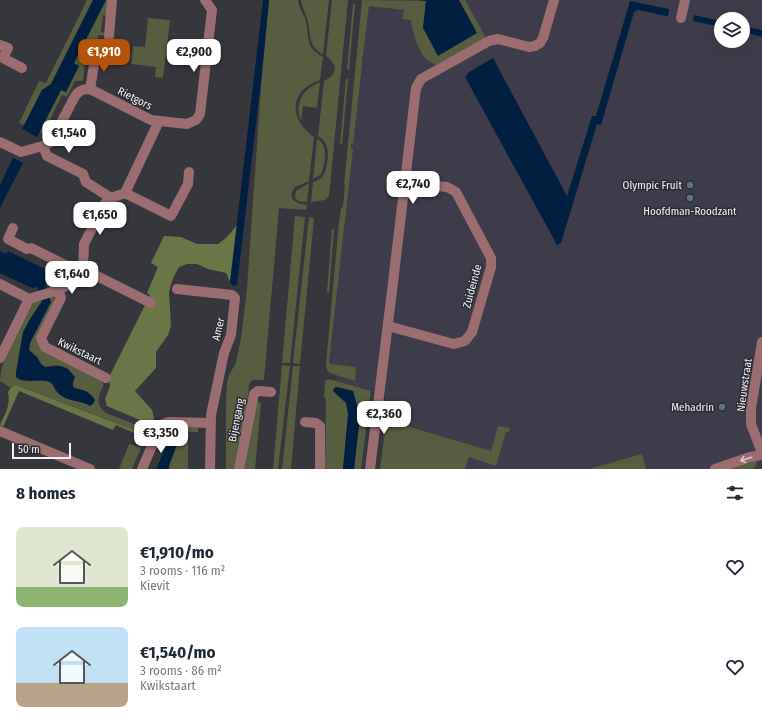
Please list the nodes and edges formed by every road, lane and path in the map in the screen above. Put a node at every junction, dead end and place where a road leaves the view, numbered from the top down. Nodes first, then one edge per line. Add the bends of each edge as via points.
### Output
1 (112, 0) edge
2 (205, 0) edge
3 (554, 0) edge
4 (685, 0) edge
5 (680, 18) dead end
6 (109, 36) dead end
7 (0, 44) edge
8 (96, 53) dead end
9 (22, 68) dead end
10 (90, 88) junction
11 (159, 121) junction
12 (0, 142) edge
13 (43, 146) junction
14 (189, 172) dead end
15 (404, 183) junction
16 (125, 193) junction
17 (111, 198) junction
18 (13, 228) dead end
19 (83, 269) junction
20 (0, 284) edge
21 (177, 289) dead end
22 (54, 291) junction
23 (33, 297) junction
24 (151, 303) dead end
25 (388, 326) junction
26 (762, 342) edge
27 (0, 358) edge
28 (106, 378) dead end
29 (271, 392) dead end
30 (210, 422) junction
31 (305, 422) dead end
32 (0, 431) edge
33 (762, 454) edge
34 (69, 465) edge
35 (90, 469) edge
36 (142, 469) edge
37 (210, 469) edge
38 (239, 469) edge
39 (320, 469) edge
40 (370, 469) edge
41 (714, 469) edge

1 - 6 street
2 - 11 street, Rietgors via 212,10 200,114 196,120 188,124
3 - 15 street via 540,43 529,46 498,39 489,41 418,82
4 - 5 street
7 - 9 street via 8,48 3,58
8 - 10 street
10 - 11 street, Rietgors via 152,120
10 - 13 street via 77,93 51,142
11 - 16 street
12 - 13 street via 21,152
13 - 17 street via 47,156 83,174 86,182
14 - 16 street via 188,184 171,216
15 - 25 street
15 - 25 street, Zuideinde via 447,187 456,192 491,258 492,267 472,332 465,341 454,344
16 - 17 street
17 - 19 street via 105,203 84,244
18 - 19 street via 8,239 64,265
19 - 22 street via 76,281
19 - 24 street
20 - 23 street
21 - 30 street, Amer via 232,295 236,298 232,335 224,353
22 - 23 street
22 - 28 street, Kwikstaart via 61,298 41,338 45,348
23 - 27 street
25 - 40 street
26 - 33 street, Nieuwstraat via 751,408 751,424
29 - 38 street, Bijengang via 258,391 254,394
30 - 36 street via 168,422 161,425
30 - 37 street, Amer
31 - 39 street via 320,426
32 - 34 street
33 -> 41 street
34 - 35 street

